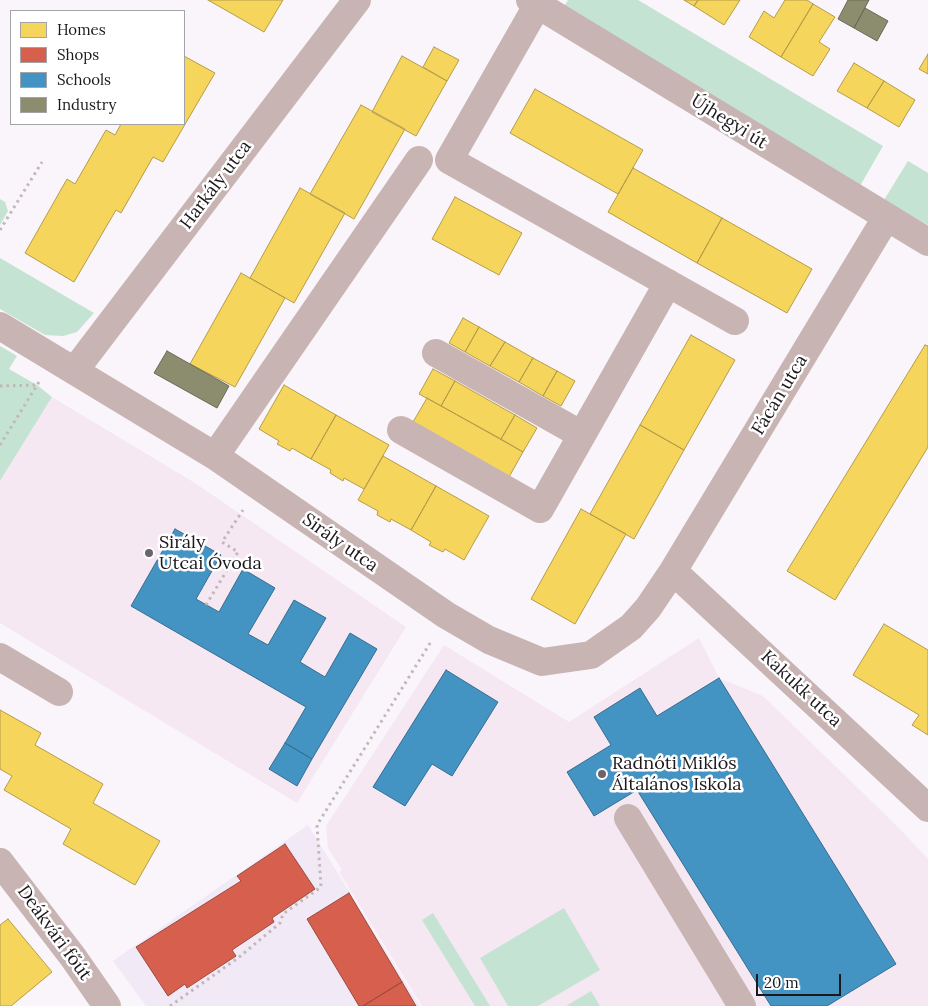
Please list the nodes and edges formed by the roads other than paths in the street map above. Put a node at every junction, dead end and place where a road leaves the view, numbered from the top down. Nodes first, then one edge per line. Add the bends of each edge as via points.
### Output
1 (357, 0) edge
2 (534, 2) edge
3 (419, 160) dead end
4 (886, 218) junction
5 (928, 242) edge
6 (668, 283) junction
7 (734, 321) dead end
8 (0, 326) edge
9 (436, 353) dead end
10 (65, 364) junction
11 (401, 430) dead end
12 (582, 435) junction
13 (215, 456) junction
14 (673, 571) junction
15 (0, 657) edge
16 (59, 692) dead end
17 (928, 808) edge
18 (628, 818) dead end
19 (0, 862) edge
20 (98, 1003) edge
21 (742, 1006) edge

1 - 10 street, Harkály utca
2 - 4 street, Újhegyi út
2 - 6 street via 449,160
3 - 13 street
4 - 5 street, Újhegyi út
4 - 14 street, Fácán utca
6 - 7 street
6 - 12 street
8 - 10 street, Sirály utca
9 - 12 street
10 - 13 street, Sirály utca
11 - 12 street via 540,509
13 - 14 street, Sirály utca via 446,615 489,640 542,662 591,655 631,627
14 - 17 street, Kakukk utca
15 - 16 street
18 - 21 street
19 - 20 street, Deákvári főút via 73,957

